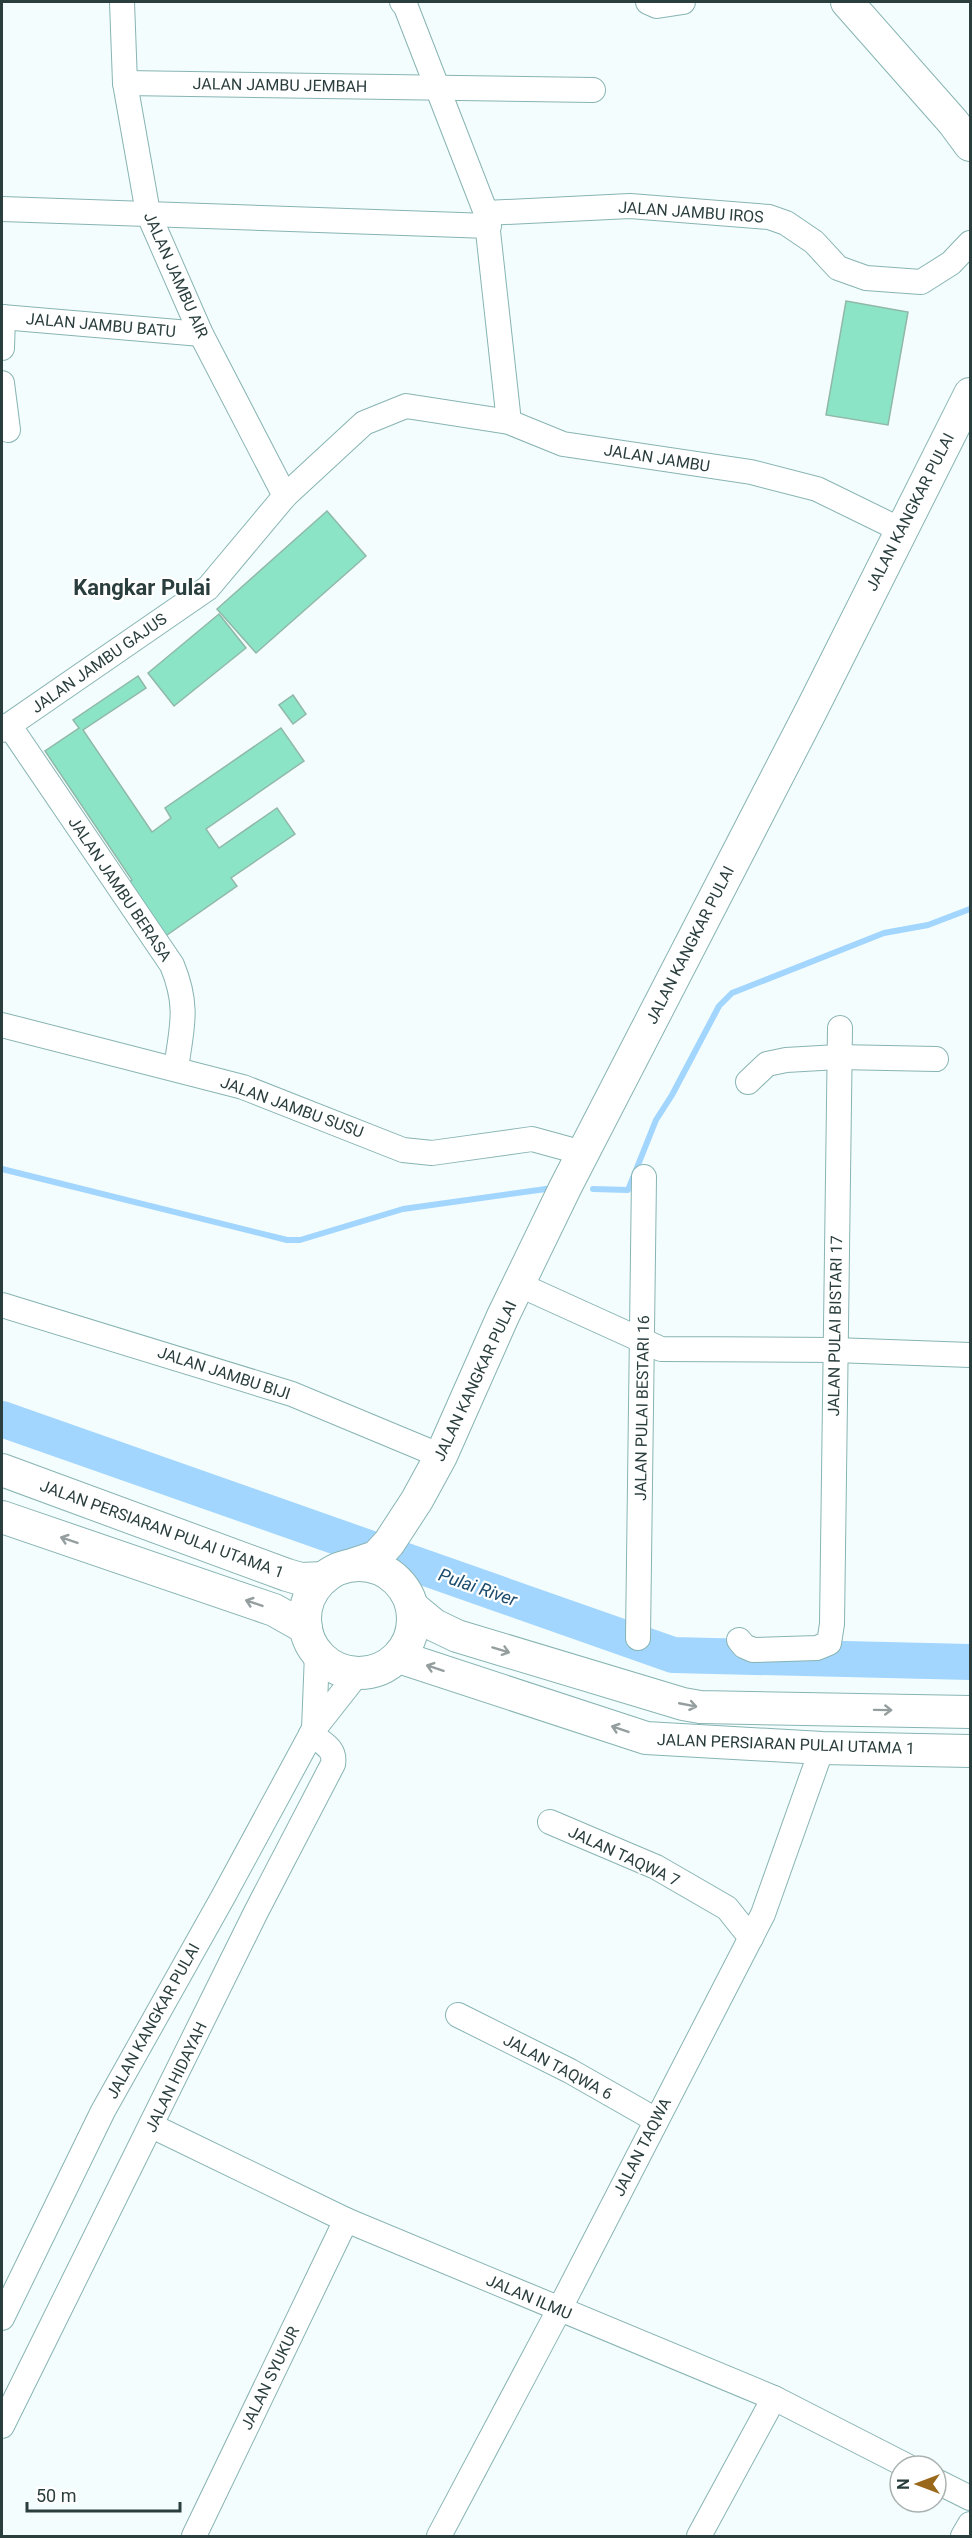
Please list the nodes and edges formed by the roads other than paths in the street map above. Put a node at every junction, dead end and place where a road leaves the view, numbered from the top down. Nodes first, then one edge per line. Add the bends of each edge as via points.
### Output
1 (122, 2) edge
2 (402, 2) edge
3 (648, 2) edge
4 (683, 2) edge
5 (847, 2) edge
6 (124, 83) junction
7 (436, 88) junction
8 (593, 90) dead end
9 (970, 146) edge
10 (2, 209) edge
11 (148, 213) junction
12 (488, 219) junction
13 (970, 243) edge
14 (2, 317) edge
15 (201, 334) junction
16 (2, 348) edge
17 (2, 383) edge
18 (970, 394) edge
19 (406, 406) joint
20 (509, 422) junction
21 (8, 430) dead end
22 (962, 431) edge
23 (285, 496) junction
24 (901, 530) junction
25 (5, 728) edge
26 (2, 1025) edge
27 (840, 1028) dead end
28 (838, 1057) junction
29 (936, 1059) dead end
30 (176, 1068) junction
31 (748, 1082) dead end
32 (583, 1153) junction
33 (644, 1177) dead end
34 (520, 1285) junction
35 (2, 1305) edge
36 (643, 1341) junction
37 (835, 1350) junction
38 (970, 1355) edge
39 (441, 1455) junction
40 (2, 1470) edge
41 (2, 1517) edge
42 (393, 1569) junction
43 (324, 1578) junction
44 (638, 1638) dead end
45 (739, 1640) dead end
46 (312, 1641) junction
47 (399, 1657) junction
48 (358, 1673) junction
49 (970, 1712) edge
50 (312, 1732) junction
51 (822, 1748) junction
52 (970, 1751) edge
53 (550, 1822) dead end
54 (223, 1897) junction
55 (256, 1912) junction
56 (751, 1938) junction
57 (458, 2015) dead end
58 (656, 2120) junction
59 (152, 2126) junction
60 (346, 2220) junction
61 (559, 2310) junction
62 (2, 2318) edge
63 (774, 2398) junction
64 (2, 2426) edge
65 (888, 2456) edge
66 (948, 2487) edge
67 (970, 2498) edge
68 (970, 2524) edge
69 (194, 2536) edge
70 (439, 2536) edge
71 (699, 2536) edge
72 (963, 2536) edge

1 - 6 street, JALAN JAMBU AIR
2 - 7 street
3 - 4 street via 657,6
5 - 9 main road
6 - 7 street, JALAN JAMBU JEMBAH
6 - 11 street, JALAN JAMBU AIR
7 - 8 street, JALAN JAMBU JEMBAH
7 - 12 street
10 - 11 street
11 - 12 street, JALAN JAMBU IROS
11 - 15 street, JALAN JAMBU AIR
12 - 13 street, JALAN JAMBU IROS via 630,206 769,217 786,223 814,242 838,268 866,278 921,282 951,263
12 - 20 street
14 - 15 street, JALAN JAMBU BATU
14 - 16 street
15 - 23 street, JALAN JAMBU AIR
17 - 21 street
18 - 22 main road, JALAN KANGKAR PULAI
19 - 20 street, JALAN JAMBU
19 - 23 street, JALAN JAMBU GAJUS via 364,423
20 - 24 street, JALAN JAMBU via 562,444 751,472 817,489
22 - 24 main road, JALAN KANGKAR PULAI
23 - 25 street, JALAN JAMBU GAJUS via 208,588
24 - 32 main road, JALAN KANGKAR PULAI
25 - 30 street, JALAN JAMBU BERASA via 172,965 182,989 183,1019
26 - 30 street, JALAN JAMBU SUSU
27 - 28 street, JALAN PULAI BISTARI 17
28 - 29 street
28 - 31 street via 767,1064
28 - 37 street, JALAN PULAI BISTARI 17
30 - 32 street, JALAN JAMBU SUSU via 243,1087 403,1149 432,1153 532,1139
32 - 34 main road, JALAN KANGKAR PULAI
33 - 36 street, JALAN PULAI BESTARI 16
34 - 36 street
34 - 39 main road, JALAN KANGKAR PULAI
35 - 39 street, JALAN JAMBU BIJI via 292,1394
36 - 37 street via 661,1349
36 - 44 street, JALAN PULAI BESTARI 16
37 - 38 street
37 - 45 street, JALAN PULAI BISTARI 17 via 830,1643 817,1648 753,1650
39 - 42 main road, JALAN KANGKAR PULAI via 417,1500
40 - 43 main road, JALAN PERSIARAN PULAI UTAMA 1 via 286,1575
46 -> 41 main road via 274,1610
42 - 43 main road via 342,1568
42 - 47 main road via 413,1625
42 -> 49 main road, JALAN PERSIARAN PULAI UTAMA 1 via 434,1625 457,1636 683,1704
43 - 46 main road via 309,1601
46 - 48 main road via 338,1669
46 - 50 street, JALAN KANGKAR PULAI
47 - 48 main road via 380,1669
51 -> 47 main road, JALAN PERSIARAN PULAI UTAMA 1 via 646,1738
48 - 50 street, JALAN KANGKAR PULAI
50 - 54 street, JALAN KANGKAR PULAI
50 - 55 street, JALAN HIDAYAH via 331,1749 333,1764
51 - 52 main road, JALAN PERSIARAN PULAI UTAMA 1
51 - 56 street, JALAN TAQWA via 764,1914
53 - 56 street, JALAN TAQWA 7 via 656,1867 727,1908
54 - 55 street
54 - 62 street, JALAN KANGKAR PULAI via 103,2111
55 - 59 street, JALAN HIDAYAH
56 - 58 street, JALAN TAQWA
57 - 58 street, JALAN TAQWA 6
58 - 61 street, JALAN TAQWA
59 - 60 street, JALAN ILMU
59 - 64 street, JALAN HIDAYAH
60 - 61 street, JALAN ILMU
60 - 69 street, JALAN SYUKUR
61 - 63 street, JALAN ILMU
61 - 70 street, JALAN TAQWA
63 - 65 street, JALAN ILMU
63 - 71 street
66 - 67 street
68 - 72 street

